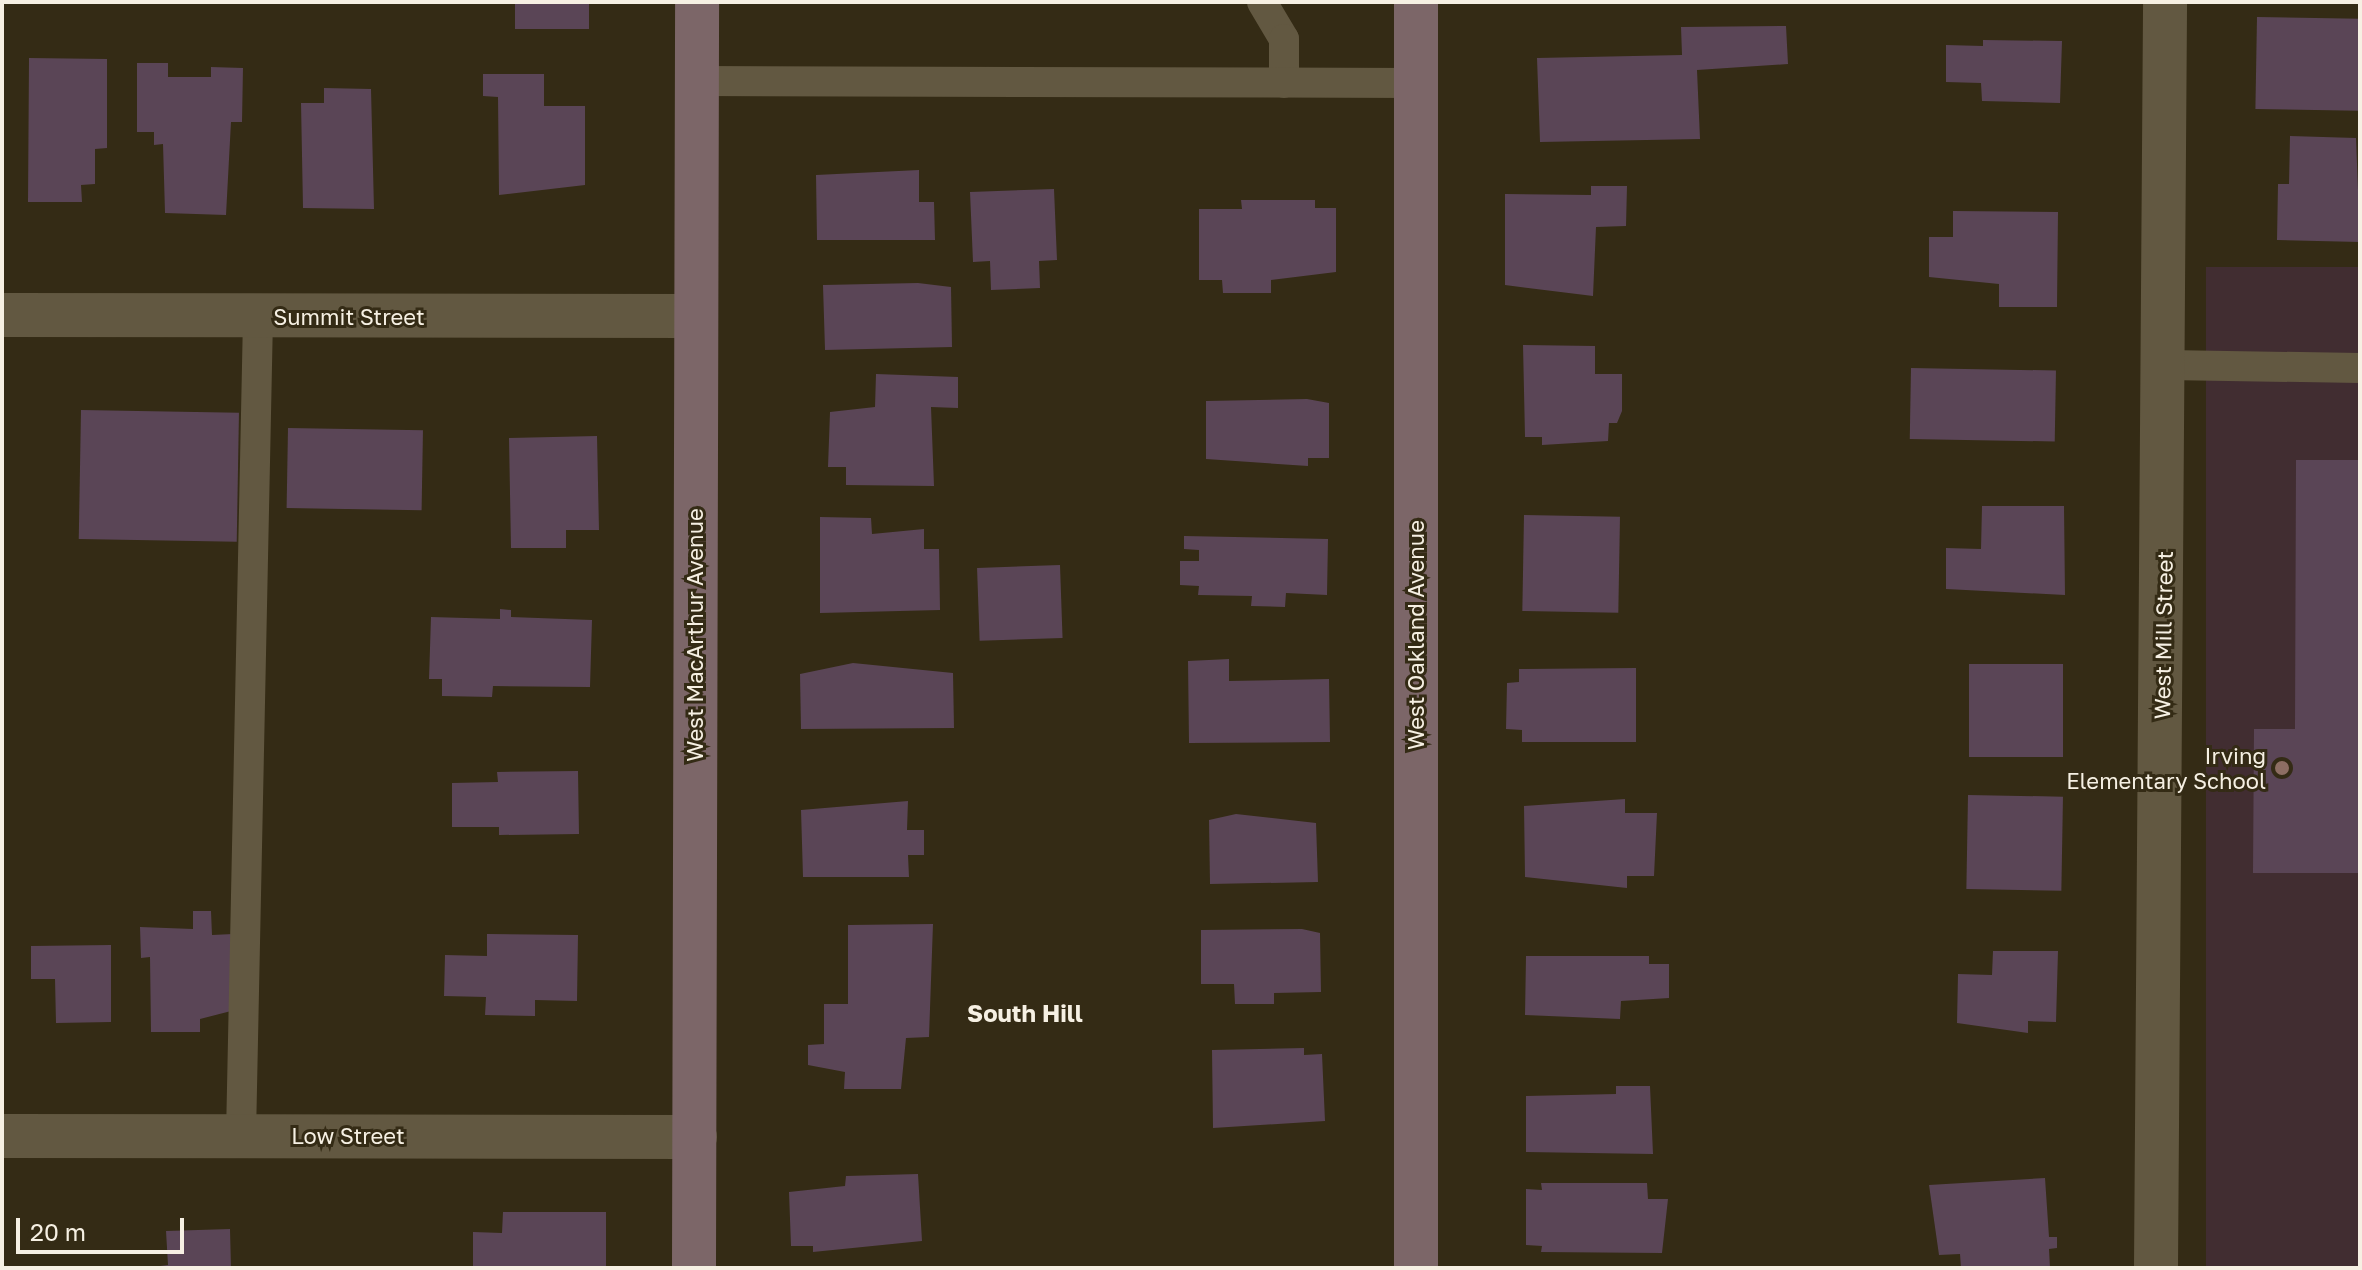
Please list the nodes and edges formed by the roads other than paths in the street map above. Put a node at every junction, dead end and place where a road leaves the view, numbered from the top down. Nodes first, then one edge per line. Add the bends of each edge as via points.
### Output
1 (697, 2) edge
2 (1262, 2) edge
3 (1416, 2) edge
4 (2165, 2) edge
5 (697, 81) junction
6 (1284, 83) junction
7 (1416, 83) junction
8 (2, 315) edge
9 (695, 316) junction
10 (258, 317) junction
11 (2167, 365) junction
12 (2360, 368) edge
13 (2, 1136) edge
14 (241, 1136) junction
15 (695, 1137) junction
16 (694, 1268) edge
17 (1416, 1268) edge
18 (2156, 1268) edge

1 - 5 main road, West MacArthur Avenue
2 - 6 lane via 1284,39
3 - 7 main road, West Oakland Avenue
4 - 11 street, West Mill Street
5 - 6 lane
5 - 9 main road, West MacArthur Avenue
6 - 7 lane
7 - 17 main road, West Oakland Avenue
8 - 10 street, Summit Street
9 - 10 street, Summit Street
9 - 15 main road, West MacArthur Avenue
10 - 14 lane
11 - 12 lane
11 - 18 street, West Mill Street
13 - 14 street, Low Street
14 - 15 street, Low Street
15 - 16 main road, West MacArthur Avenue

